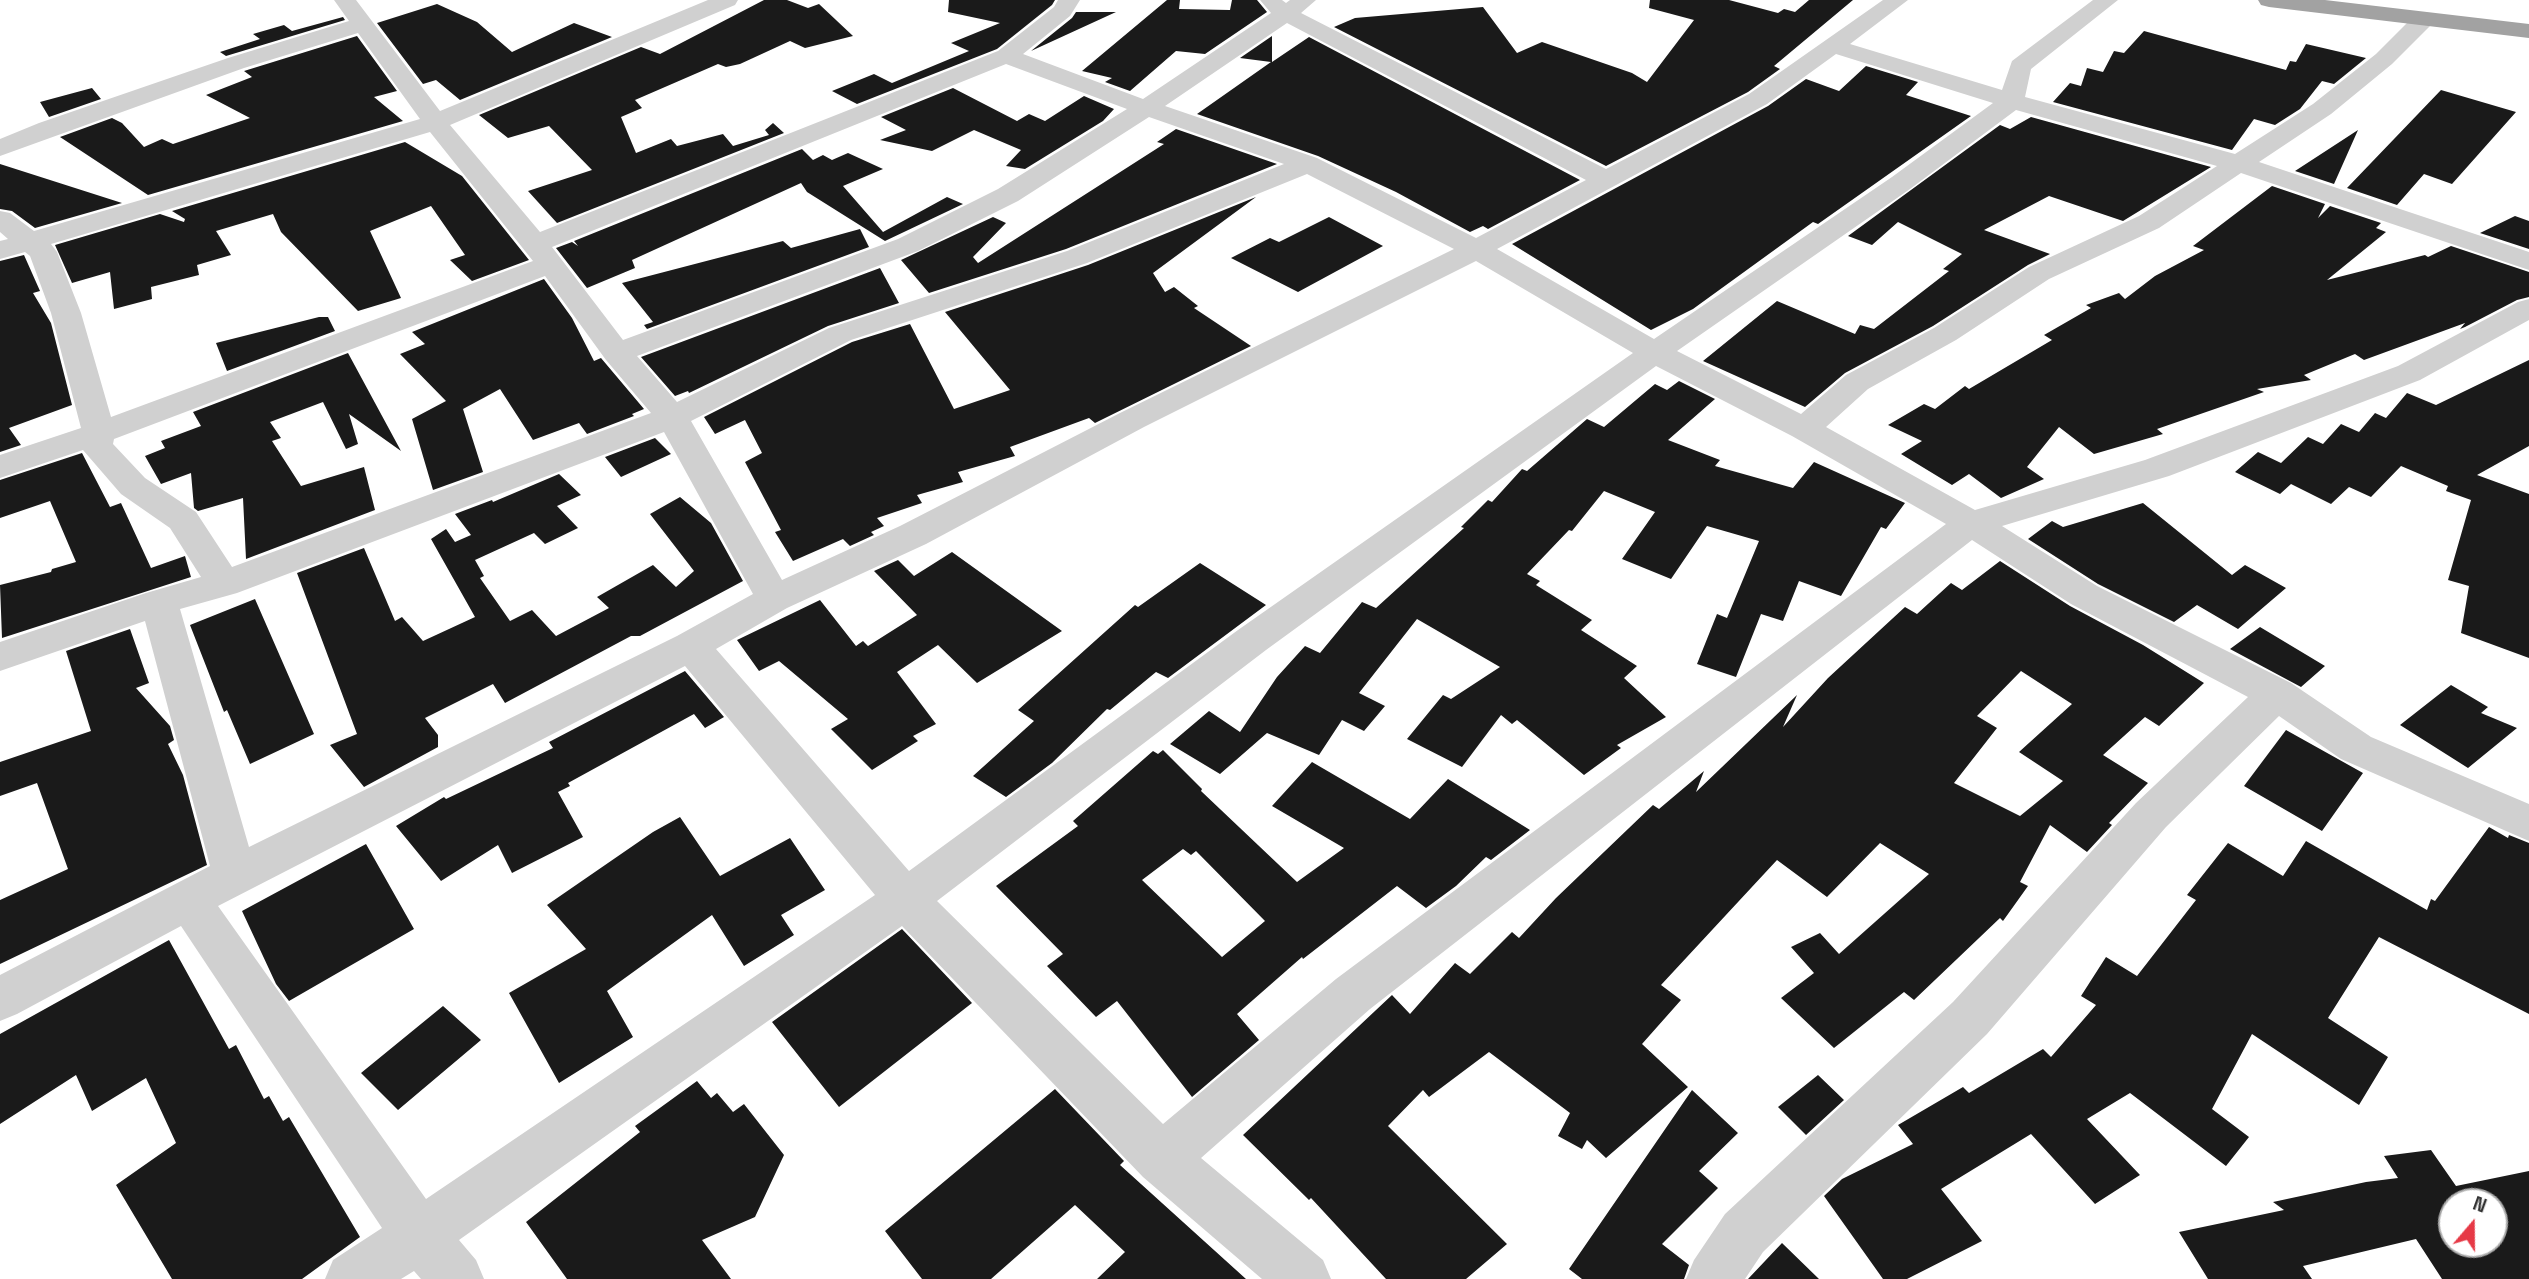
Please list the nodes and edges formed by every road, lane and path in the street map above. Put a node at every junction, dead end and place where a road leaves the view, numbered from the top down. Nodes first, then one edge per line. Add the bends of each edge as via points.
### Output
1 (345, 0) edge
2 (727, 0) edge
3 (1069, 0) edge
4 (1897, 0) edge
5 (2107, 0) edge
6 (2269, 0) edge
7 (2365, 0) edge
8 (1286, 4) edge
9 (2425, 18) junction
10 (2529, 20) edge
11 (363, 24) junction
12 (2529, 31) edge
13 (1833, 46) junction
14 (1006, 55) junction
15 (2011, 100) junction
16 (1146, 108) junction
17 (435, 122) junction
18 (0, 148) edge
19 (2236, 163) junction
20 (1308, 164) junction
21 (1606, 180) junction
22 (0, 219) edge
23 (32, 242) junction
24 (1476, 249) junction
25 (0, 250) edge
26 (543, 254) junction
27 (2529, 261) edge
28 (2529, 308) edge
29 (617, 353) junction
30 (1656, 353) junction
31 (672, 417) junction
32 (1804, 429) junction
33 (99, 433) junction
34 (0, 467) edge
35 (1971, 523) junction
36 (224, 584) junction
37 (774, 599) junction
38 (159, 602) junction
39 (691, 646) junction
40 (0, 657) edge
41 (2277, 694) junction
42 (2529, 823) edge
43 (235, 874) junction
44 (188, 899) junction
45 (905, 899) junction
46 (0, 999) edge
47 (1161, 1159) junction
48 (419, 1236) junction
49 (352, 1279) edge
50 (457, 1279) edge
51 (1304, 1279) edge
52 (1713, 1279) edge

1 - 11 street
2 - 17 street
3 - 14 street via 1062,11
4 - 13 street
5 - 15 street via 2020,66
6 - 9 highway
7 - 10 highway
8 - 16 street
8 - 21 street
9 - 12 highway
9 - 19 street via 2384,59 2322,109
11 - 17 street
11 - 18 street
13 - 15 street
13 - 21 street via 1758,99
14 - 16 street
14 - 26 street
15 - 19 street
15 - 30 street via 1901,183
16 - 20 street
16 - 29 street via 1008,195 908,245
17 - 23 street
17 - 26 street
19 - 27 street
19 - 32 street via 2150,222 2039,273 1945,334 1857,382
20 - 24 street
20 - 31 street via 1077,257 839,334
21 - 24 street
22 - 23 street
23 - 25 street
23 - 33 street via 43,252 66,313
24 - 30 street
24 - 37 street via 1132,419 913,535
26 - 29 street
26 - 33 street
28 - 35 street via 2396,378 2157,468
29 - 31 street
30 - 32 street
30 - 45 street via 1252,640
31 - 36 street
31 - 37 street
32 - 35 street
33 - 34 street
33 - 36 street via 98,448 133,485 183,520
35 - 41 street via 2084,595
35 - 47 street via 1353,994
36 - 38 street
37 - 39 street
38 - 40 street
38 - 43 street
39 - 43 street
39 - 45 street
41 - 42 street via 2356,748
41 - 52 street via 2151,815 1970,1018 1744,1233
43 - 44 street
44 - 46 street
44 - 48 street
45 - 47 street
45 - 48 street
47 - 51 street
48 - 49 street
48 - 50 street

